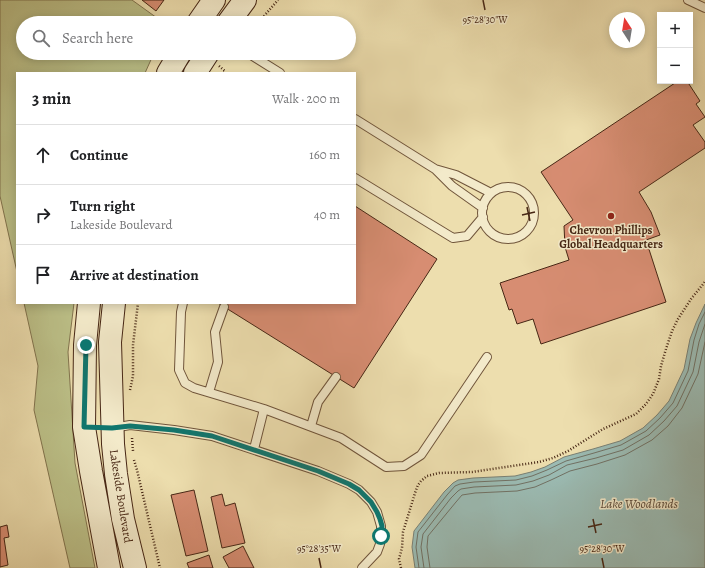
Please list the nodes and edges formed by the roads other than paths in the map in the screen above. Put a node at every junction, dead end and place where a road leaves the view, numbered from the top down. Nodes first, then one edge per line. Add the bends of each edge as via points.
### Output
1 (214, 0) edge
2 (245, 0) edge
3 (688, 0) edge
4 (705, 8) edge
5 (204, 16) edge
6 (233, 16) edge
7 (176, 60) edge
8 (203, 60) edge
9 (259, 60) edge
10 (169, 72) edge
11 (196, 72) edge
12 (278, 72) edge
13 (356, 120) edge
14 (435, 169) junction
15 (356, 179) edge
16 (491, 193) junction
17 (483, 212) junction
18 (89, 304) edge
19 (114, 304) edge
20 (183, 304) edge
21 (224, 307) dead end
22 (488, 357) dead end
23 (336, 377) dead end
24 (209, 392) junction
25 (264, 409) junction
26 (311, 426) junction
27 (84, 427) junction
28 (112, 428) junction
29 (254, 449) junction
30 (134, 564) edge
31 (109, 565) edge
32 (362, 568) edge

1 - 5 street
2 - 6 street
3 - 4 lane
7 - 10 street
8 - 11 street
9 - 12 lane
13 - 14 lane
14 - 16 lane via 456,175
14 - 17 lane
15 - 17 lane via 453,238 467,236
16 - 17 lane
16 - 17 lane via 506,187 523,191 533,204 533,221 522,234 506,238 491,231
18 - 27 street, Lakeside Boulevard
19 - 28 street, Lakeside Boulevard via 110,342
20 - 24 lane via 179,370 185,383
21 - 24 lane via 215,332 218,362
22 - 26 lane via 421,454 404,466 386,467 341,438
23 - 26 lane via 318,402
24 - 25 lane
25 - 26 lane
25 - 29 lane
27 - 28 street
27 - 31 street, Lakeside Boulevard
28 - 29 lane via 130,426 174,430 212,436
28 - 30 street, Lakeside Boulevard via 123,519
29 - 32 lane via 349,484 371,502 382,526 380,544
30 - 31 street

